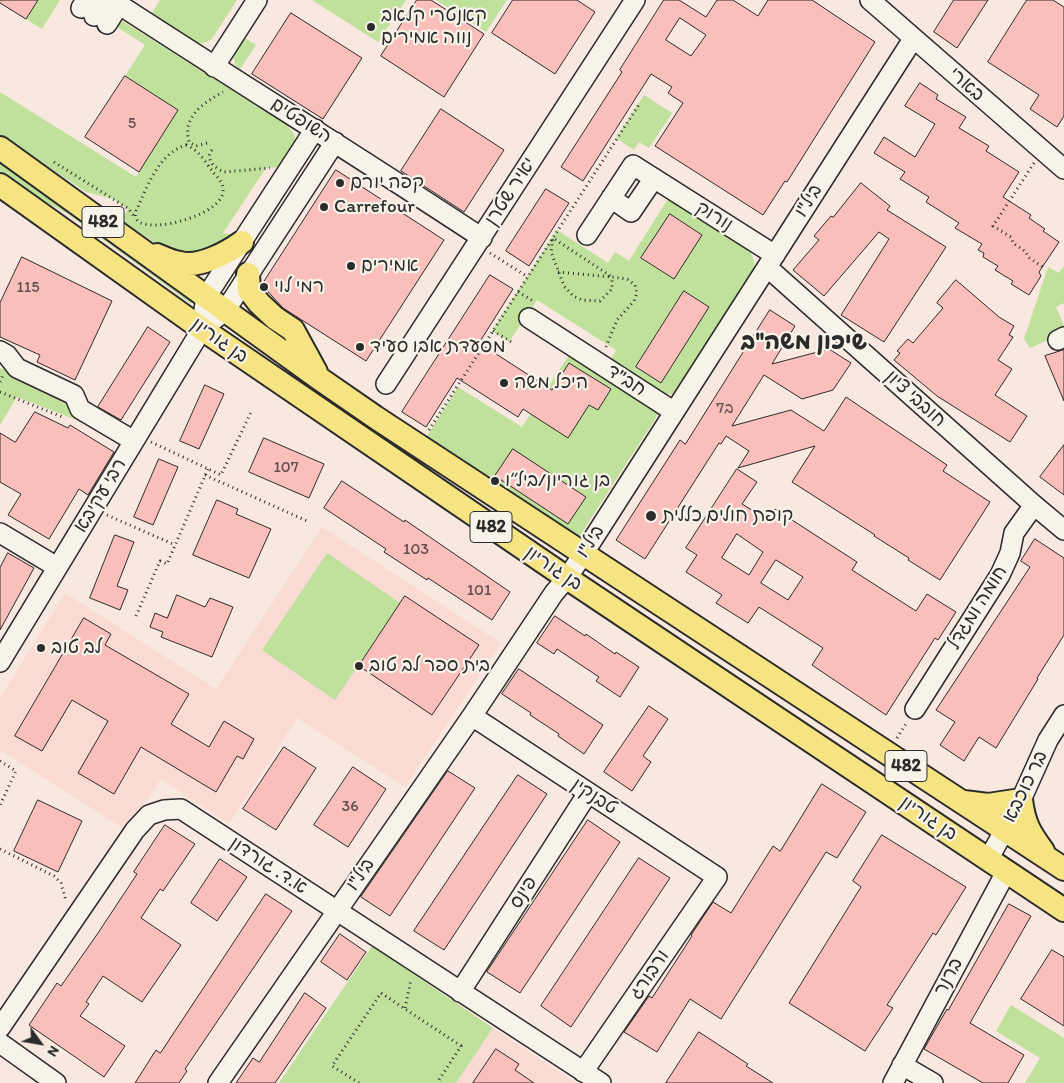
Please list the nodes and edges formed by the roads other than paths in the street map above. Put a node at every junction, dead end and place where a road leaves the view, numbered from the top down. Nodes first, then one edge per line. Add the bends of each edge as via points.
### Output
1 (257, 0) edge
2 (635, 0) edge
3 (870, 0) edge
4 (100, 8) edge
5 (913, 39) junction
6 (214, 67) junction
7 (315, 129) junction
8 (335, 142) junction
9 (0, 148) edge
10 (1064, 169) edge
11 (0, 185) edge
12 (587, 235) dead end
13 (482, 238) junction
14 (242, 242) junction
15 (137, 248) junction
16 (771, 261) junction
17 (248, 274) junction
18 (206, 297) junction
19 (225, 311) junction
20 (533, 311) road end
21 (202, 329) junction
22 (0, 352) edge
23 (320, 379) junction
24 (386, 384) dead end
25 (673, 412) junction
26 (141, 441) junction
27 (1034, 505) junction
28 (1064, 530) edge
29 (0, 533) edge
30 (584, 553) junction
31 (57, 567) junction
32 (566, 578) junction
33 (0, 662) edge
34 (915, 709) road end
35 (1064, 715) edge
36 (472, 716) junction
37 (588, 793) junction
38 (1021, 800) junction
39 (960, 802) junction
40 (1004, 830) junction
41 (1057, 865) edge
42 (997, 866) junction
43 (717, 877) joint
44 (337, 910) junction
45 (1064, 910) edge
46 (460, 992) junction
47 (0, 1028) edge
48 (0, 1042) edge
49 (902, 1065) junction
50 (596, 1080) edge
51 (56, 1083) edge
52 (218, 1083) edge
53 (893, 1083) edge
54 (933, 1083) edge

1 - 6 street
2 - 13 street, יאיר שטרן
3 - 5 street, בארי
4 - 6 street, השופטים
5 - 10 street, בארי
5 - 16 street, ביל"ו
6 - 7 street, השופטים
7 - 8 street, השופטים
7 - 14 street
8 - 13 street, השופטים
8 - 17 street
9 - 15 main road, בן גוריון / 482
11 - 21 main road, בן גוריון / 482
12 - 16 street, נורוק via 633,165
13 - 24 street, יאיר שטרן
14 - 15 main road via 211,259 181,264
14 - 18 street
15 - 18 main road, בן גוריון / 482
16 - 25 street, ביל"ו
16 - 27 street, חובבי ציון
17 - 19 street
17 - 23 main road via 250,290 275,318 293,330
18 - 19 main road, בן גוריון / 482
18 - 21 street
19 - 21 street
19 - 23 main road, בן גוריון / 482
20 - 25 street, חב"ד
21 - 26 street, רבי עקיבא
21 - 32 main road, בן גוריון / 482
22 - 26 street via 7,355 17,368 74,395 80,409
23 - 30 main road, בן גוריון / 482
25 - 30 street, ביל"ו
26 - 31 street, רבי עקיבא
27 - 28 street, חובבי ציון
27 - 34 street, חומה ומגדל via 1014,533 1010,553 1000,575
29 - 31 street
30 - 32 street, ביל"ו
30 - 39 main road, בן גוריון / 482
31 - 33 street, רבי עקיבא
32 - 36 street, ביל"ו
32 - 42 main road, בן גוריון / 482
35 - 38 street, בר כוכבא via 1048,740
36 - 37 street, טבנקין
36 - 44 street, ביל"ו
37 - 43 street, טבנקין
37 - 46 street, פינס
38 - 39 main road via 988,805
38 - 40 street, בר כוכבא
38 - 41 main road via 1024,819 1032,837
39 - 40 main road, בן גוריון / 482
40 - 41 main road, בן גוריון / 482
40 - 42 street, בר כוכבא
42 - 45 main road, בן גוריון / 482
42 - 49 street, ברנר
43 - 50 street, ורבורג
44 - 46 street, א.ד. גורדון
44 - 47 street, א.ד. גורדון via 181,809 149,815 134,830
44 - 52 street, ביל"ו
46 - 50 street, א.ד. גורדון
48 - 51 street
49 - 53 street, ברנר
49 - 54 street

